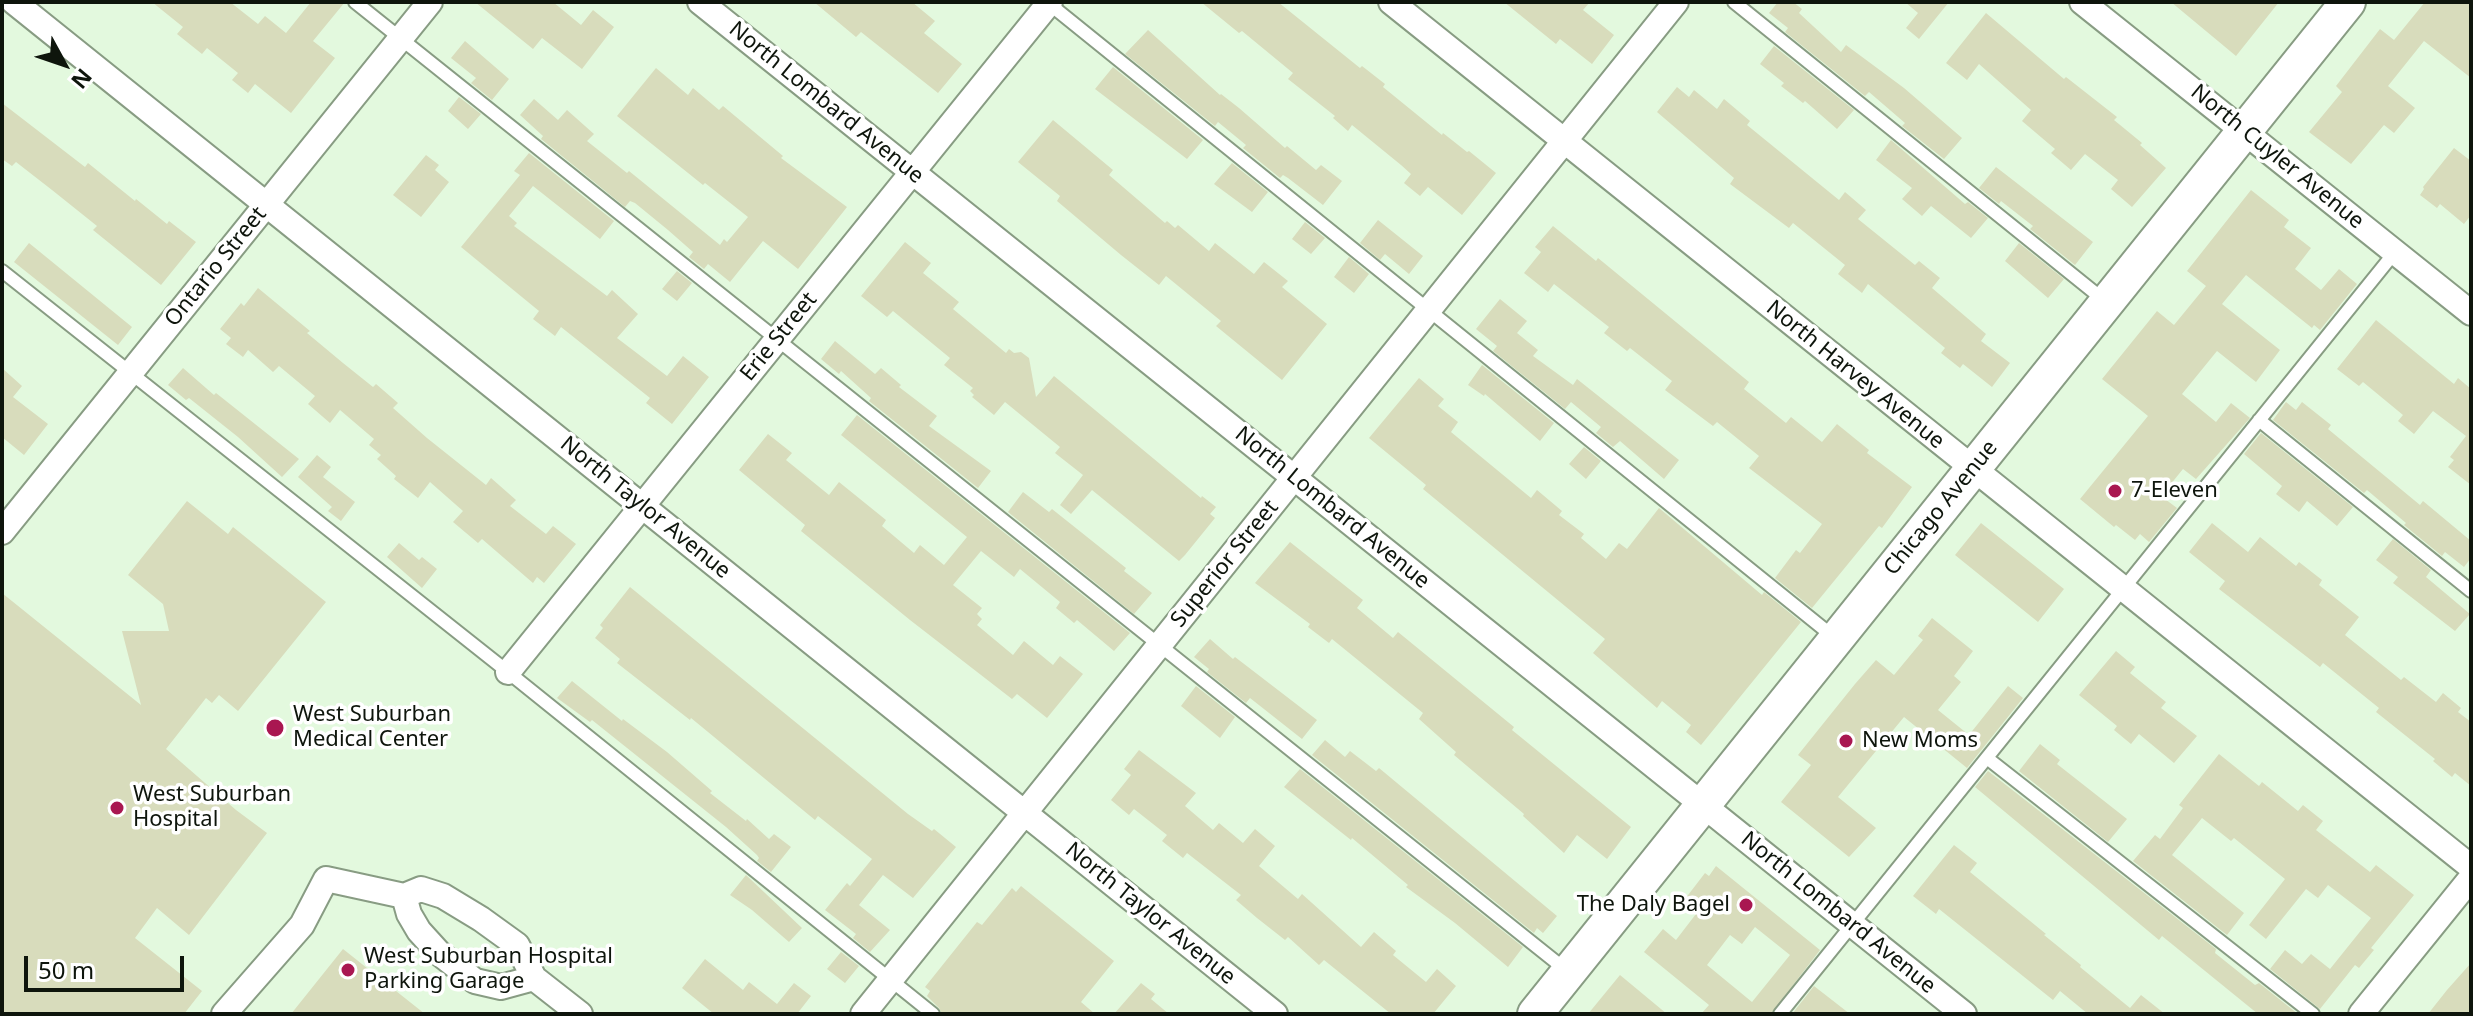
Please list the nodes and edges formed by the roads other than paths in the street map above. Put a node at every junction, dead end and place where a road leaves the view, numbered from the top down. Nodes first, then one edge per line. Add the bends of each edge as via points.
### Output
1 (14, 2) edge
2 (355, 2) edge
3 (430, 2) edge
4 (700, 2) edge
5 (1391, 2) edge
6 (1676, 2) edge
7 (1734, 2) edge
8 (2348, 2) edge
9 (1049, 3) edge
10 (2094, 6) edge
11 (401, 38) junction
12 (2244, 131) junction
13 (1565, 141) junction
14 (912, 173) junction
15 (266, 205) junction
16 (2395, 252) junction
17 (2, 271) edge
18 (2107, 302) junction
19 (1430, 309) junction
20 (2470, 310) edge
21 (777, 340) junction
22 (130, 374) junction
23 (2259, 420) junction
24 (1972, 470) junction
25 (1294, 478) junction
26 (642, 506) junction
27 (2, 532) edge
28 (2123, 589) junction
29 (2471, 591) edge
30 (1836, 639) junction
31 (1160, 645) junction
32 (508, 672) junction
33 (1987, 758) junction
34 (1703, 805) junction
35 (1025, 813) junction
36 (2471, 867) edge
37 (2471, 878) edge
38 (404, 896) junction
39 (1852, 924) junction
40 (266, 969) junction
41 (1568, 972) junction
42 (534, 978) junction
43 (891, 979) junction
44 (224, 1014) edge
45 (237, 1014) edge
46 (580, 1014) edge
47 (863, 1014) edge
48 (933, 1014) edge
49 (1275, 1014) edge
50 (1535, 1014) edge
51 (1780, 1014) edge
52 (1964, 1014) edge
53 (2313, 1014) edge
54 (2361, 1014) edge

1 - 15 street, North Taylor Avenue
2 - 11 lane
3 - 11 street, Ontario Street
4 - 14 street, North Lombard Avenue
5 - 13 street, North Harvey Avenue
6 - 13 street, Superior Street
7 - 18 lane
8 - 12 main road, Chicago Avenue
9 - 14 street, Erie Street
9 - 19 lane
10 - 12 street, North Cuyler Avenue
11 - 15 street, Ontario Street
11 - 21 lane
12 - 16 street, North Cuyler Avenue
12 - 18 main road, Chicago Avenue
13 - 19 street, Superior Street
13 - 24 street, North Harvey Avenue
14 - 21 street, Erie Street
14 - 25 street, North Lombard Avenue
15 - 22 street, Ontario Street
15 - 26 street, North Taylor Avenue
16 - 20 street, North Cuyler Avenue
16 - 23 lane
17 - 22 lane
18 - 24 main road, Chicago Avenue
19 - 25 street, Superior Street
19 - 30 lane
21 - 26 street, Erie Street
21 - 31 lane
22 - 27 street, Ontario Street
22 - 32 lane
23 - 28 lane
23 - 29 lane
24 - 28 street, North Harvey Avenue
24 - 30 main road, Chicago Avenue
25 - 31 street, Superior Street
25 - 34 street, North Lombard Avenue
26 - 32 street, Erie Street
26 - 35 street, North Taylor Avenue
28 - 33 lane
28 - 36 street, North Harvey Avenue
30 - 34 main road, Chicago Avenue
31 - 35 street, Superior Street
31 - 41 lane
32 - 43 lane
33 - 39 lane
33 - 53 lane
34 - 39 street, North Lombard Avenue
34 - 41 main road, Chicago Avenue
35 - 43 street, Superior Street
35 - 49 street, North Taylor Avenue
37 - 54 street
38 - 40 street via 326,879 302,925
38 - 42 street via 421,889 481,919 517,945
38 - 42 street via 419,931 475,981 501,987
39 - 51 lane
39 - 52 street, North Lombard Avenue
40 - 44 street
40 - 45 street
41 - 50 main road, Chicago Avenue
42 - 46 street
43 - 47 street, Superior Street
43 - 48 lane

